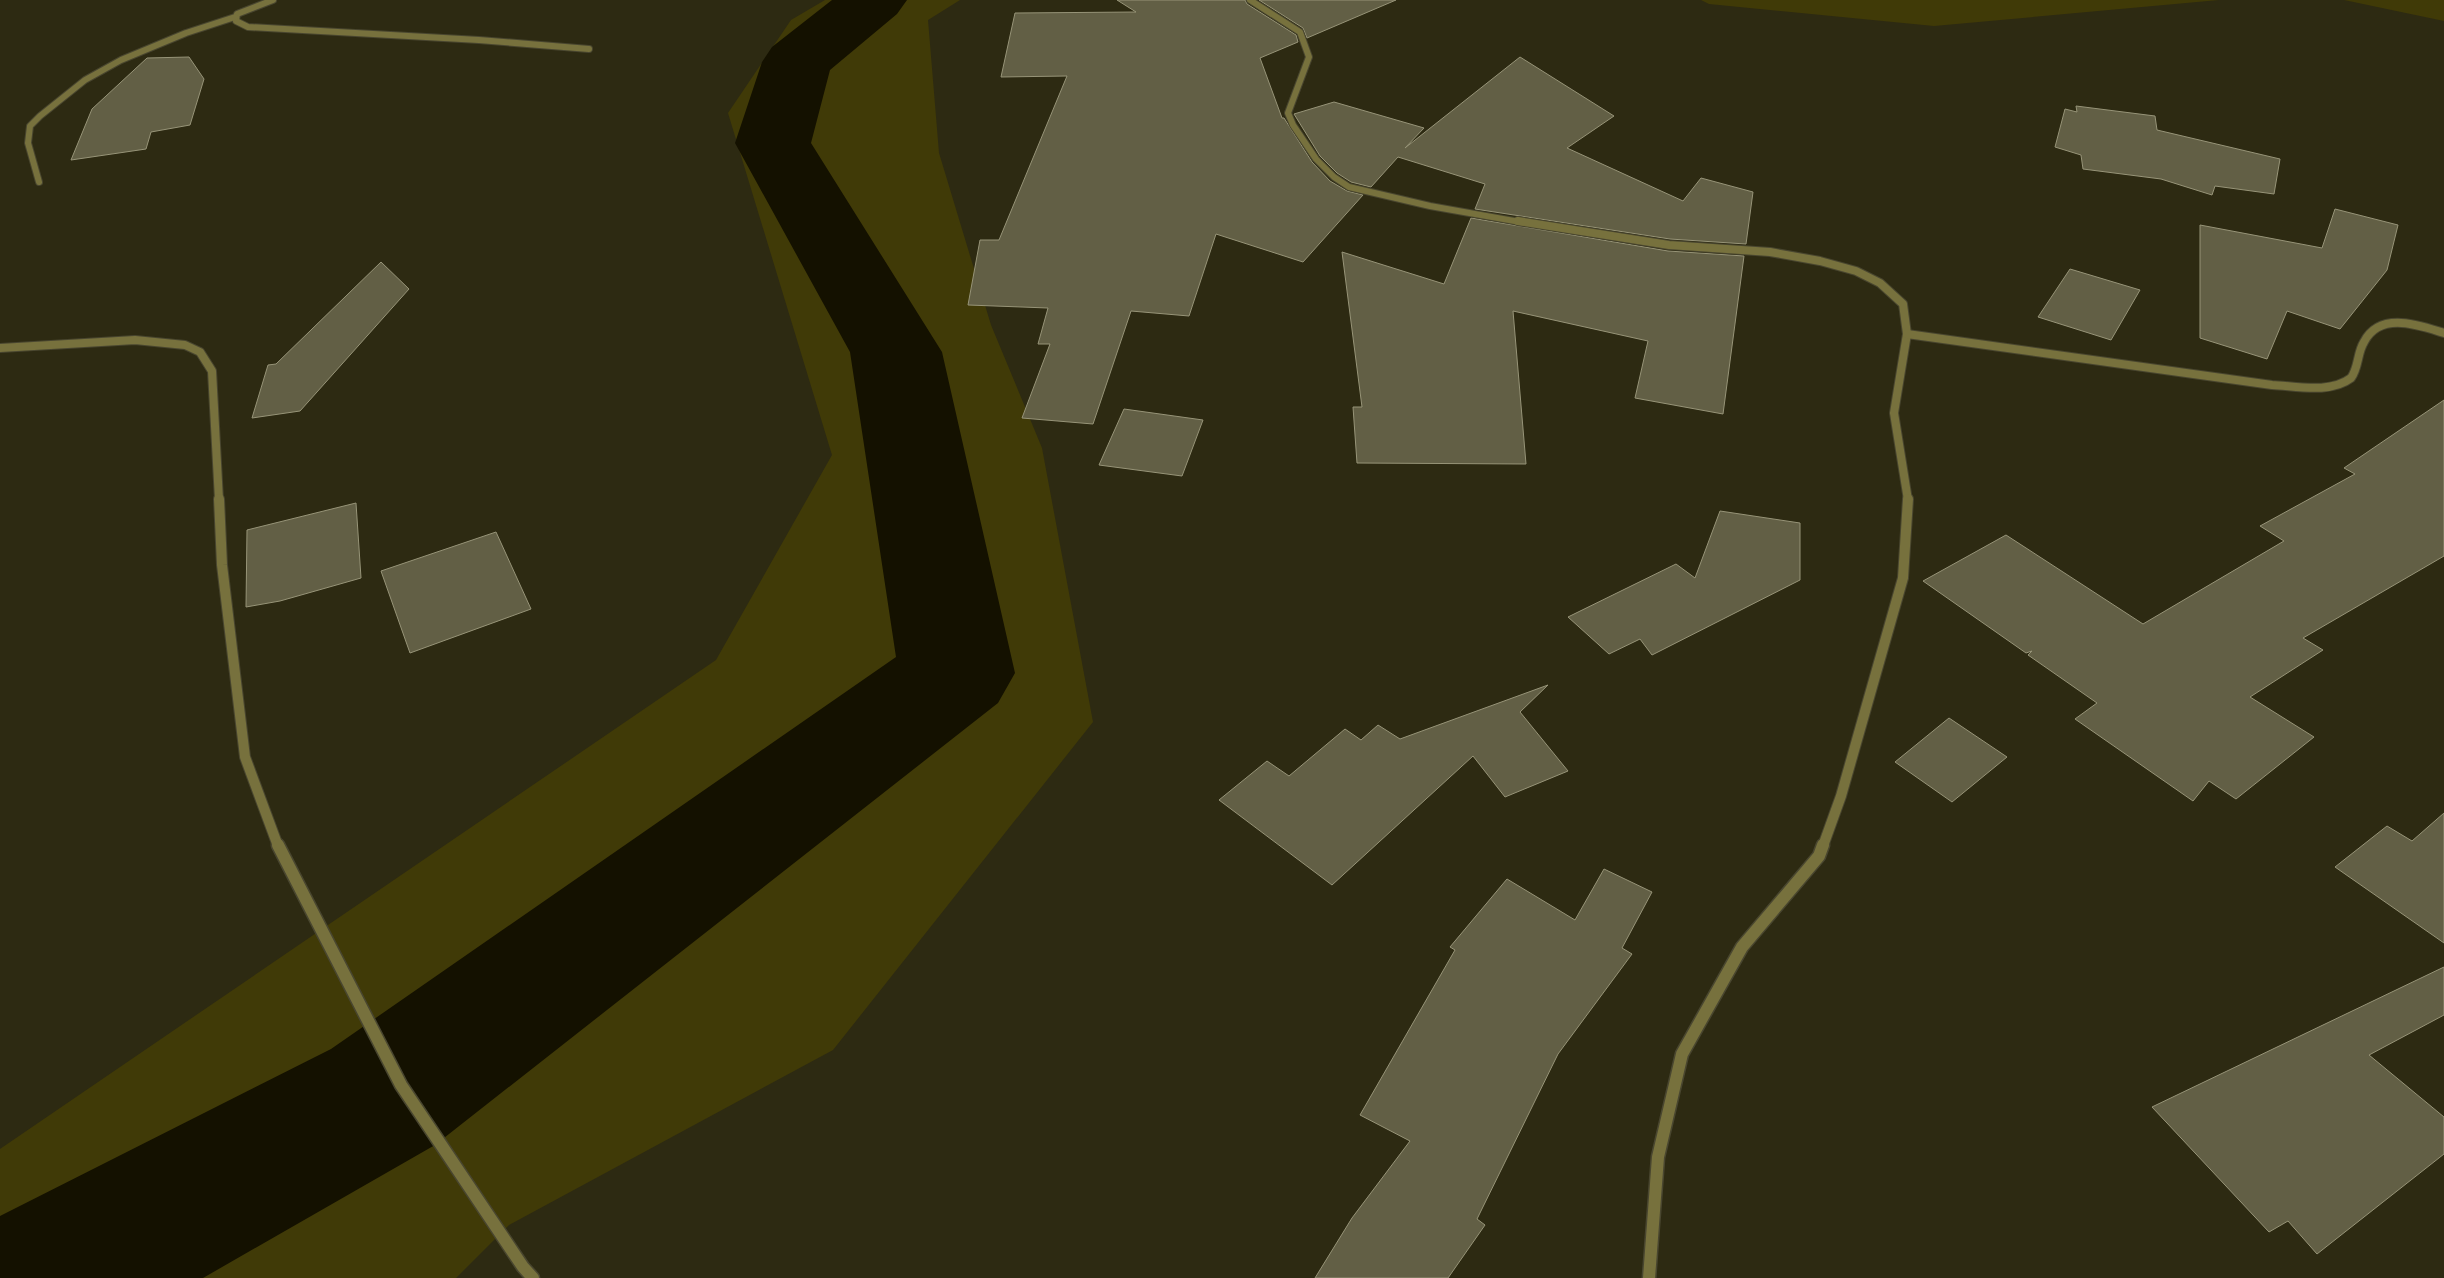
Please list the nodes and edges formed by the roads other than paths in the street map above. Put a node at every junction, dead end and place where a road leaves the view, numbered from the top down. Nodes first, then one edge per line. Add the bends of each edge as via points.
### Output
1 (273, 0) edge
2 (1250, 0) edge
3 (235, 17) junction
4 (589, 49) dead end
5 (39, 182) dead end
6 (2444, 333) edge
7 (1907, 334) junction
8 (0, 348) edge
9 (534, 1278) edge
10 (1649, 1278) edge

1 - 3 street
2 - 7 street via 1300,32 1309,57 1288,113 1316,159 1349,187 1430,206 1573,230 1669,245 1770,252 1820,261 1856,271 1880,283 1903,304
3 - 4 street via 236,21 248,27
3 - 5 street via 121,60 85,80 40,116 30,126 28,143
6 - 7 street via 2415,324 2387,322 2373,329 2362,341 2354,374 2344,382 2324,387 2272,385
7 - 10 street via 1894,413 1908,501 1903,578 1841,796 1819,856 1742,947 1682,1054 1658,1157
8 - 9 street via 151,339 179,342 200,352 212,371 222,565 245,757 274,838 401,1085

